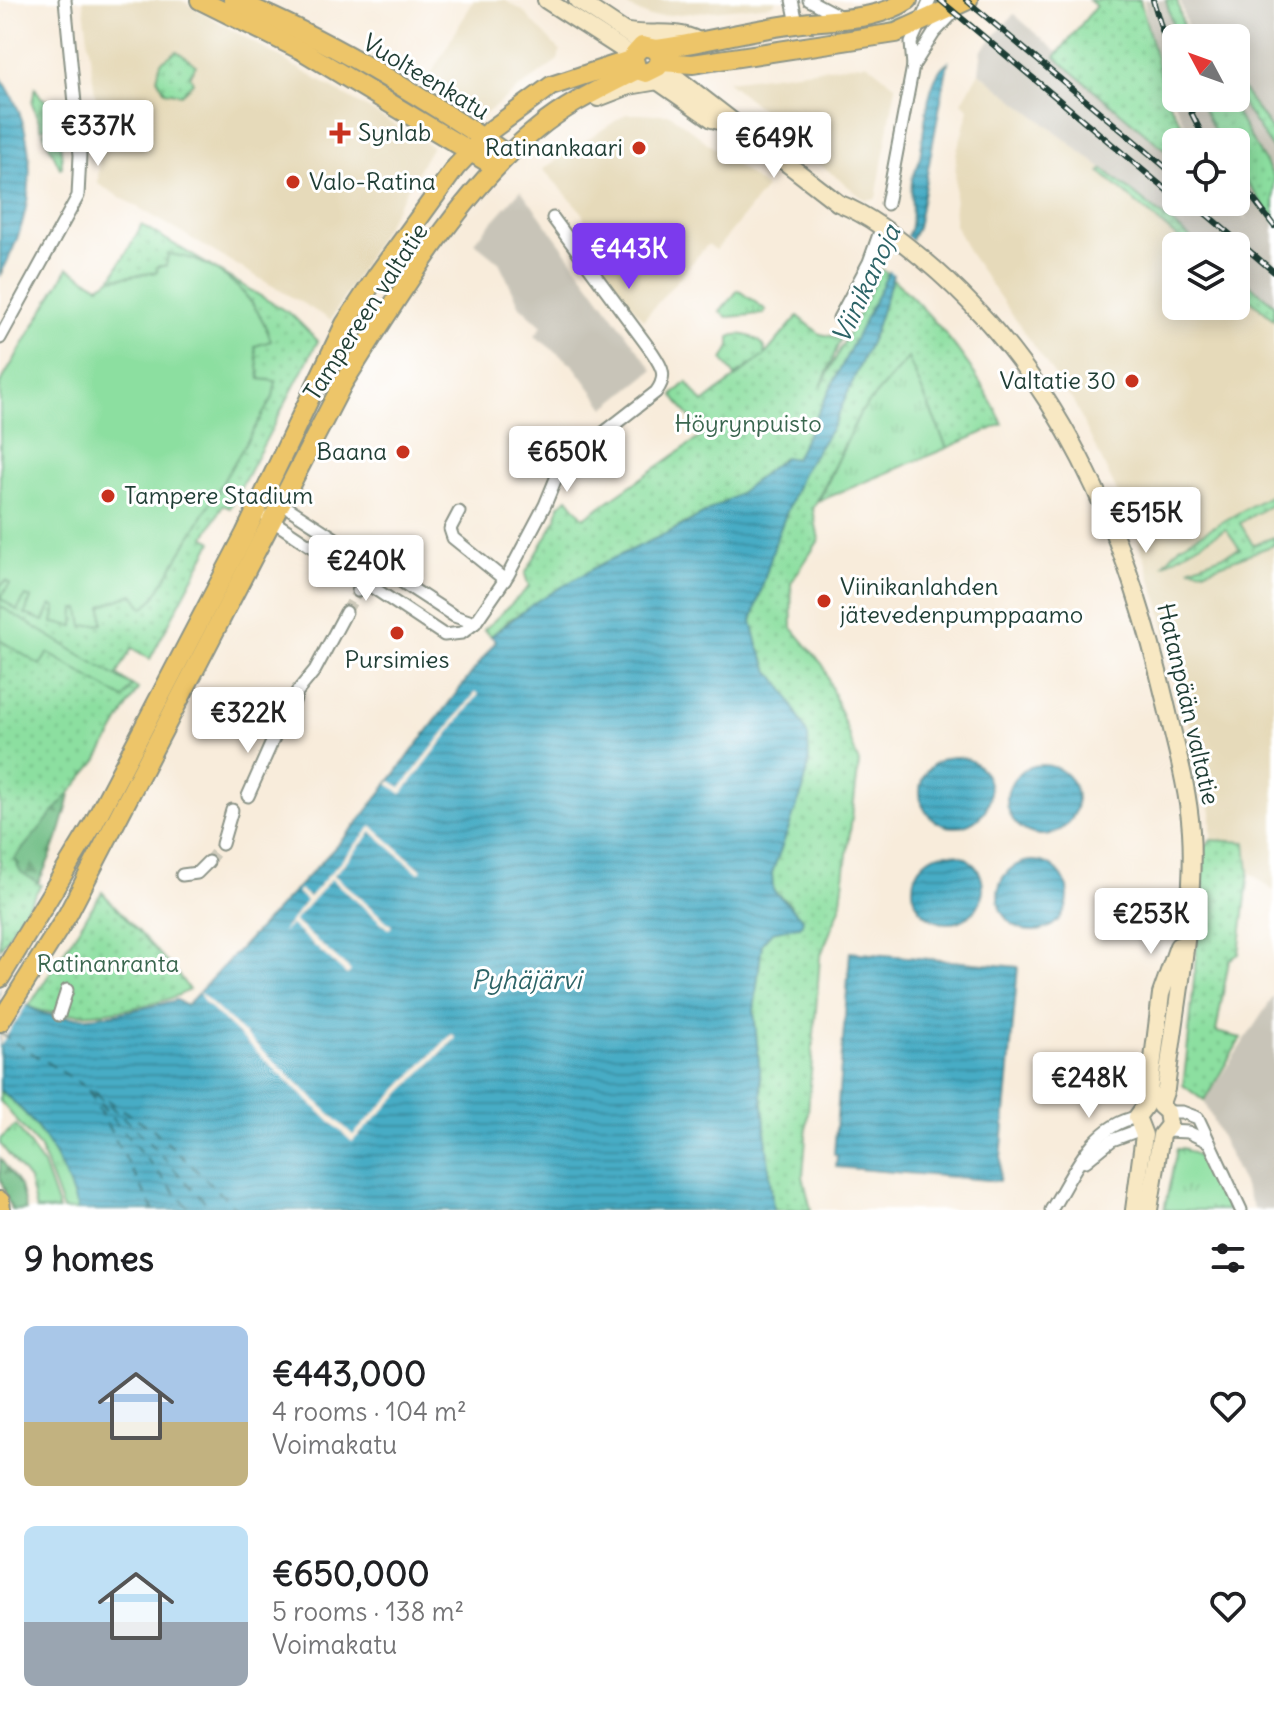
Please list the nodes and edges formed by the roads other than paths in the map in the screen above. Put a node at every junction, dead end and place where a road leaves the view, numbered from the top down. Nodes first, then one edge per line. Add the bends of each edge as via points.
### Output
1 (200, 0) edge
2 (233, 0) edge
3 (546, 0) edge
4 (577, 0) edge
5 (792, 0) edge
6 (809, 0) edge
7 (908, 0) edge
8 (930, 0) edge
9 (964, 2) edge
10 (67, 3) edge
11 (845, 20) junction
12 (797, 23) junction
13 (916, 26) junction
14 (626, 31) junction
15 (697, 40) junction
16 (647, 62) junction
17 (913, 66) junction
18 (476, 144) junction
19 (502, 161) junction
20 (887, 204) dead end
21 (553, 218) dead end
22 (882, 226) junction
23 (839, 318) dead end
24 (0, 338) edge
25 (265, 493) junction
26 (283, 504) junction
27 (256, 511) junction
28 (459, 512) dead end
29 (274, 521) junction
30 (375, 564) junction
31 (505, 580) junction
32 (365, 581) junction
33 (358, 591) tunnel mouth
34 (346, 612) tunnel mouth
35 (475, 623) junction
36 (289, 717) dead end
37 (276, 733) dead end
38 (248, 796) dead end
39 (232, 810) dead end
40 (222, 844) tunnel mouth
41 (208, 862) tunnel mouth
42 (182, 875) dead end
43 (0, 978) edge
44 (67, 990) dead end
45 (59, 1015) dead end
46 (0, 1022) edge
47 (1149, 1118) junction
48 (1164, 1133) junction
49 (1207, 1141) junction
50 (0, 1201) edge
51 (1, 1210) edge
52 (1051, 1210) edge
53 (1134, 1210) edge
54 (1149, 1210) edge
55 (1241, 1210) edge

1 - 18 main road, Vuolteenkatu
2 - 18 main road, Vuolteenkatu via 291,26
3 - 16 main road, Hatanpään valtatie
4 - 14 main road, Hatanpään valtatie
5 - 12 street
6 - 11 street
7 - 11 main road, Tampereen valtatie via 890,11
8 - 13 street
9 - 13 main road, Tampereen valtatie
9 - 17 street via 934,33
10 - 24 street via 80,155 78,196
11 - 12 main road, Tampereen valtatie
12 - 15 main road, Tampereen valtatie
13 - 16 main road, Tampereen valtatie via 707,62
13 - 17 street via 910,49
14 - 15 main road via 679,33
14 - 16 main road, Hatanpään valtatie
15 - 16 main road, Tampereen valtatie
16 - 18 main road, Tampereen valtatie via 551,86
16 - 19 main road, Tampereen valtatie via 578,99
16 - 22 main road, Hatanpään valtatie via 720,109 838,203
17 - 20 street
18 - 19 main road, Vuolteenkatu
18 - 25 main road, Tampereen valtatie via 345,324
19 - 26 main road, Tampereen valtatie via 434,248 343,383
21 - 31 street via 652,352 664,379 656,392 557,470 545,505
22 - 23 street
22 - 47 main road, Hatanpään valtatie via 979,313 1042,392 1077,452 1125,556 1188,797 1191,844 1166,1089
25 - 26 street
25 - 27 main road, Tampereen valtatie
26 - 29 main road, Tampereen valtatie
26 - 30 street
27 - 29 street
27 - 43 main road, Tampereen valtatie via 94,823
28 - 31 street via 450,529 453,538
29 - 32 street
29 - 46 main road, Tampereen valtatie via 60,928
30 - 32 street
30 - 35 street via 454,616
31 - 35 street
32 - 33 street
32 - 35 street via 444,635 462,633
34 - 36 street via 297,692
37 - 38 street
39 - 40 street
41 - 42 street via 197,873
44 - 45 street
47 - 48 main road, Hatanpään valtatie
47 - 48 street
47 - 49 street via 1182,1112 1198,1118
47 - 52 street via 1104,1130
47 - 53 main road, Hatanpään valtatie
48 - 49 street via 1188,1132
48 - 54 main road, Hatanpään valtatie
49 - 55 street
50 - 51 main road

